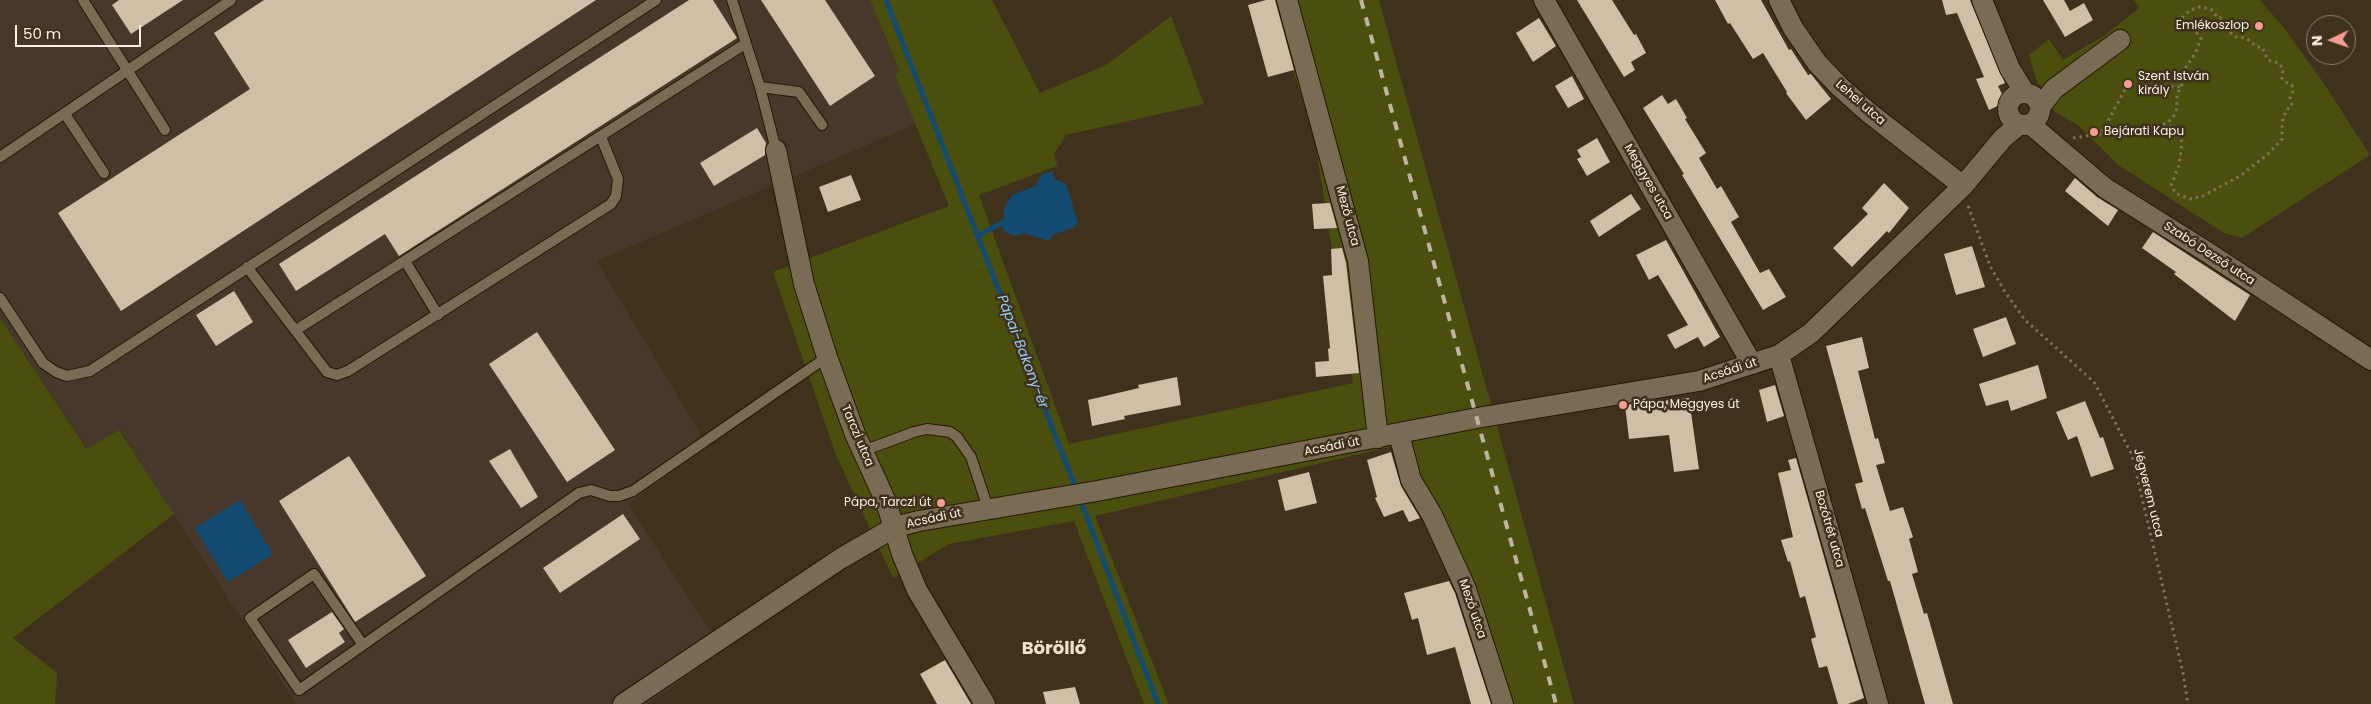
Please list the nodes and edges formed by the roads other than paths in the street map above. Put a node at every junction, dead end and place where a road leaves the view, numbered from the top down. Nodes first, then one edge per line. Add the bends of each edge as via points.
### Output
1 (83, 0) edge
2 (231, 0) edge
3 (656, 0) edge
4 (732, 0) edge
5 (1287, 0) edge
6 (1544, 0) edge
7 (1779, 0) edge
8 (1982, 0) edge
9 (2120, 40) dead end
10 (745, 44) junction
11 (127, 71) junction
12 (760, 87) junction
13 (2026, 110) junction
14 (65, 114) junction
15 (822, 125) dead end
16 (165, 130) dead end
17 (601, 137) junction
18 (776, 150) joint
19 (0, 157) edge
20 (104, 173) dead end
21 (1963, 186) junction
22 (405, 261) junction
23 (247, 266) junction
24 (0, 298) edge
25 (438, 315) junction
26 (296, 330) junction
27 (1780, 355) junction
28 (827, 357) junction
29 (2371, 360) edge
30 (1752, 364) junction
31 (1399, 434) junction
32 (1378, 438) junction
33 (863, 451) junction
34 (988, 508) junction
35 (895, 528) junction
36 (363, 645) junction
37 (624, 704) edge
38 (985, 704) edge
39 (1503, 704) edge
40 (1878, 704) edge

1 - 11 lane
2 - 11 lane
3 - 23 lane
4 - 10 lane
5 - 32 street, Mező utca via 1358,261
6 - 30 street, Meggyes utca
7 - 21 street, Lehel utca via 1817,63 1839,86
8 - 13 street
9 - 13 street
10 - 12 lane
10 - 17 lane
11 - 14 lane
11 - 16 lane
12 - 15 lane via 799,92
12 - 18 lane
13 - 21 street, Acsádi út
13 - 29 street, Szabó Dezső utca via 2052,142 2105,188
14 - 19 lane
14 - 20 lane
17 - 22 lane
17 - 25 lane via 618,179 616,196 611,204
18 - 28 street, Tarczi utca via 804,284
21 - 27 street, Acsádi út via 1811,333
22 - 25 lane
22 - 26 lane
23 - 24 lane via 90,371 67,376 43,363
23 - 26 lane
25 - 26 lane via 337,375 327,372
27 - 30 street, Acsádi út
27 - 40 street, Bozótrét utca
28 - 33 street, Tarczi utca
28 - 36 lane via 633,491 619,496 591,490 579,493
30 - 31 street, Acsádi út via 1699,382
31 - 32 street, Acsádi út
31 - 39 street, Mező utca via 1411,480 1432,515 1466,589
32 - 34 street, Acsádi út via 1097,491
33 - 34 lane via 914,432 928,429 950,432 970,457
33 - 35 street, Tarczi utca
34 - 35 street, Acsádi út
35 - 37 street, Acsádi út via 832,564
35 - 38 street, Tarczi utca via 917,590
36 - 36 lane via 299,690 250,618 314,574

